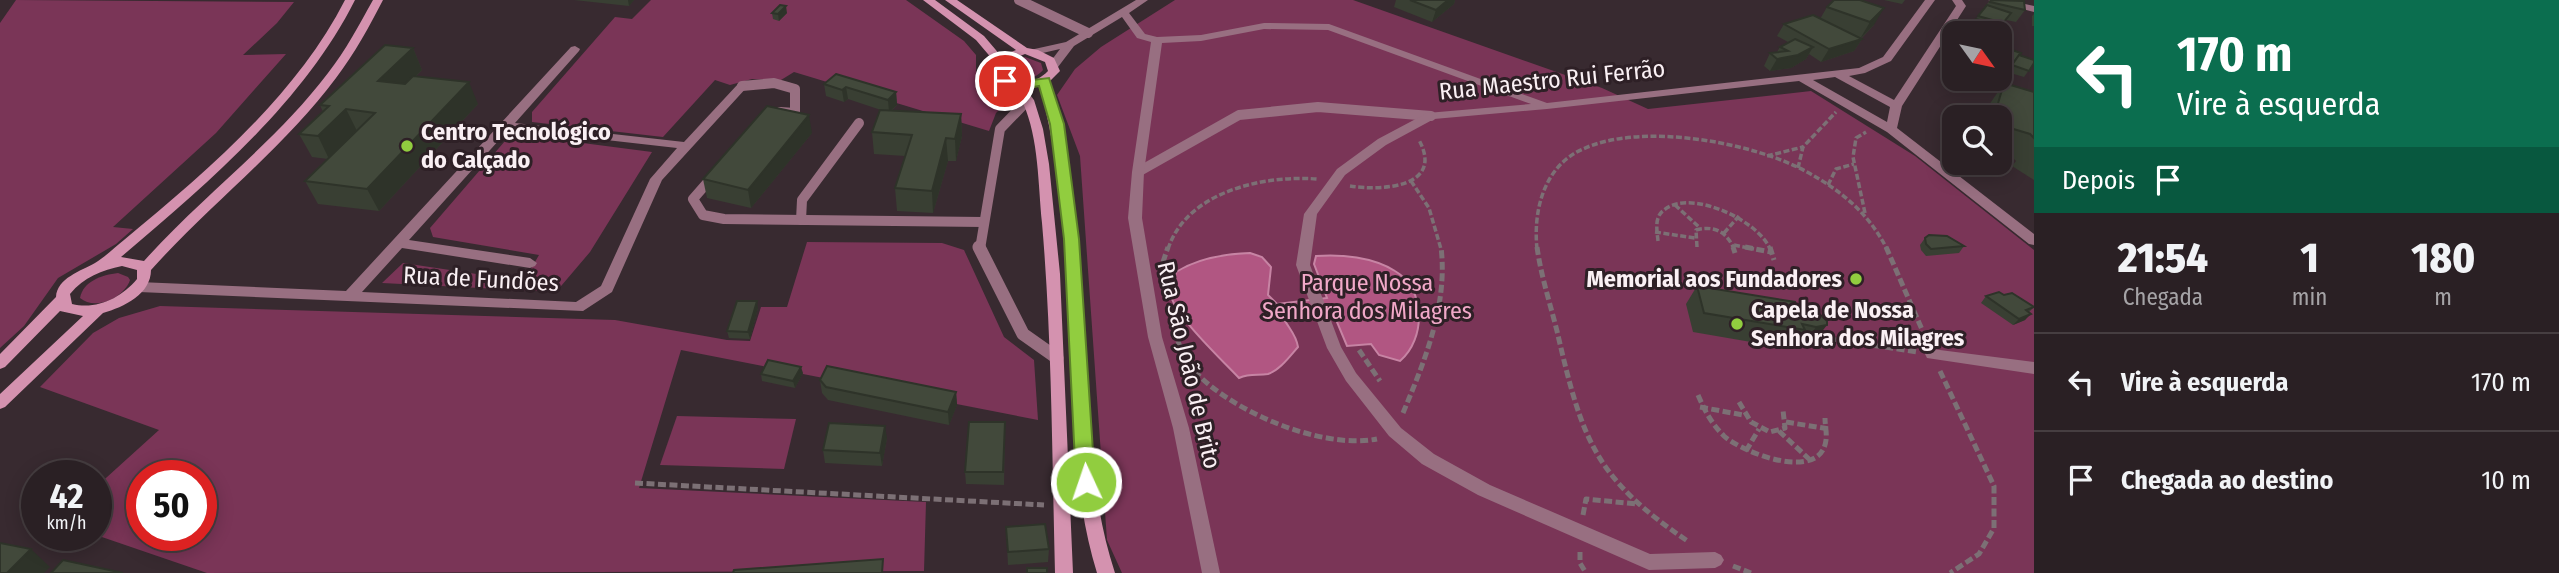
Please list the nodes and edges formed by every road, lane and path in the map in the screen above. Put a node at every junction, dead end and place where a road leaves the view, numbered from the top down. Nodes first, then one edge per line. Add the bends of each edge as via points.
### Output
1 (350, 0) edge
2 (378, 0) edge
3 (928, 0) edge
4 (950, 0) edge
5 (1019, 0) edge
6 (1143, 0) edge
7 (1930, 0) edge
8 (1958, 0) edge
9 (1993, 0) edge
10 (2008, 1) edge
11 (2034, 9) edge
12 (1124, 11) junction
13 (1088, 33) junction
14 (1157, 40) junction
15 (1070, 44) junction
16 (575, 48) dead end
17 (1029, 52) junction
18 (999, 60) junction
19 (1054, 65) junction
20 (1839, 75) junction
21 (1803, 79) junction
22 (1044, 81) junction
23 (1014, 84) junction
24 (742, 86) joint
25 (1028, 100) junction
26 (1844, 104) junction
27 (1547, 106) junction
28 (1896, 106) junction
29 (770, 111) edge
30 (1432, 116) junction
31 (859, 123) dead end
32 (504, 125) junction
33 (1407, 129) junction
34 (1891, 129) junction
35 (688, 146) junction
36 (1803, 147) junction
37 (1766, 157) junction
38 (1854, 164) junction
39 (1798, 168) junction
40 (719, 169) edge
41 (1138, 172) junction
42 (1411, 181) junction
43 (1334, 182) junction
44 (1828, 185) junction
45 (1675, 205) junction
46 (1866, 214) junction
47 (1739, 216) junction
48 (801, 220) junction
49 (983, 222) junction
50 (1700, 228) junction
51 (1656, 232) junction
52 (1724, 233) junction
53 (1695, 238) junction
54 (2034, 240) edge
55 (1658, 241) dead end
56 (399, 243) junction
57 (1734, 245) junction
58 (1697, 247) dead end
59 (1772, 252) junction
60 (1735, 253) dead end
61 (1774, 260) dead end
62 (530, 262) dead end
63 (99, 267) junction
64 (1163, 268) dead end
65 (144, 269) junction
66 (139, 287) junction
67 (349, 296) junction
68 (62, 300) junction
69 (100, 309) junction
70 (1172, 329) dead end
71 (1817, 337) edge
72 (1926, 353) junction
73 (1057, 358) junction
74 (0, 363) edge
75 (2034, 368) edge
76 (1698, 395) dead end
77 (1739, 402) dead end
78 (0, 403) edge
79 (1700, 407) junction
80 (1783, 410) dead end
81 (1743, 415) junction
82 (1825, 418) dead end
83 (1786, 422) junction
84 (1759, 429) junction
85 (1829, 429) junction
86 (1779, 431) junction
87 (1395, 432) junction
88 (1746, 452) junction
89 (1810, 460) junction
90 (635, 484) dead end
91 (1638, 504) junction
92 (1062, 506) junction
93 (1579, 533) junction
94 (1716, 560) junction
95 (1064, 573) edge
96 (1106, 573) edge
97 (1211, 573) edge
98 (1751, 573) edge
99 (1950, 573) edge

1 - 63 main road via 333,35 265,117 156,222
2 - 65 main road via 363,33 323,86
3 - 18 main road via 980,38
4 - 17 main road
5 - 13 lane
6 - 12 street
7 - 20 street, Rua Maestro Rui Ferrão via 1887,59
8 - 28 street via 1961,6
9 - 10 street
10 - 11 street
12 - 13 street
12 - 14 street via 1141,36
13 - 15 street
14 - 27 street via 1201,38 1264,26 1329,27
14 - 41 street, Rua São João de Brito
15 - 17 street
15 - 19 street
16 - 32 street, Rua de Fundões
17 - 18 main road
17 - 19 main road via 1043,55
18 - 23 main road via 998,76
19 - 22 main road
20 - 21 street, Rua Maestro Rui Ferrão
20 - 28 street
21 - 26 street
21 - 27 street, Rua Maestro Rui Ferrão
22 - 23 main road
22 - 96 main road via 1057,124 1070,219 1087,509
23 - 25 main road
24 - 29 lane via 774,83 795,89 795,113
24 - 35 street, Rua de Fundões
25 - 49 lane via 1000,128
25 - 73 main road via 1043,164
26 - 34 street
26 - 36 path
27 - 30 street, Rua Maestro Rui Ferrão
28 - 34 street
30 - 33 street, Rua Maestro Rui Ferrão
30 - 41 lane via 1318,107 1239,115
31 - 48 lane via 802,200
32 - 35 street
32 - 56 street, Rua de Fundões
33 - 42 path via 1422,144 1425,163
33 - 43 street, Rua Maestro Rui Ferrão via 1340,172
34 - 38 path via 1856,138
34 - 54 street
35 - 67 street, Rua de Fundões via 656,179 607,289 578,307
36 - 37 path
36 - 39 path
37 - 39 path
37 - 91 path via 1661,137 1614,140 1577,150 1560,164 1544,188 1535,226 1562,361 1594,452
38 - 44 path via 1834,170
38 - 46 path
39 - 44 path
40 - 48 lane via 693,199 703,215
41 - 97 street, Rua São João de Brito via 1135,218 1155,337 1181,428
42 - 43 path via 1366,189
42 - 87 path via 1427,199 1437,223 1444,284 1433,336
43 - 64 path via 1296,176 1255,181 1214,197 1181,225 1163,258
43 - 87 street, Rua Maestro Rui Ferrão via 1311,214 1303,265 1334,348
44 - 46 path
45 - 47 path via 1705,205
45 - 50 path
45 - 51 path via 1656,218
46 - 72 path via 1880,234
47 - 52 path
47 - 59 path via 1758,230
48 - 49 lane
49 - 73 lane via 979,247 1023,334
50 - 52 path
50 - 53 path
51 - 53 path
51 - 55 path
52 - 57 path
53 - 58 path
56 - 62 street, Rua de Fundões
56 - 67 street, Rua de Fundões
57 - 59 path
57 - 60 path
59 - 61 path
63 - 65 main road via 122,261
63 - 68 main road via 68,286
65 - 66 main road
66 - 67 street, Rua de Fundões
66 - 69 main road
68 - 69 main road via 73,311
68 - 74 main road
69 - 78 main road
70 - 87 path via 1187,363 1210,386 1245,409 1332,439 1367,443
71 - 72 path
72 - 75 street
72 - 99 path via 1994,486 1993,528 1979,554
73 - 92 main road
76 - 79 path
77 - 81 path
79 - 81 path
79 - 88 path via 1721,436
80 - 83 path
81 - 84 path
82 - 85 path
83 - 85 path
83 - 86 path
84 - 86 path
84 - 88 path
85 - 89 path via 1825,448
86 - 89 path
87 - 93 street, Rua Maestro Rui Ferrão via 1428,460
88 - 89 path via 1780,462
90 - 92 path
91 - 93 path via 1586,499
91 - 94 path
92 - 95 main road
93 - 94 street, Rua Maestro Rui Ferrão via 1649,562
94 - 98 path

